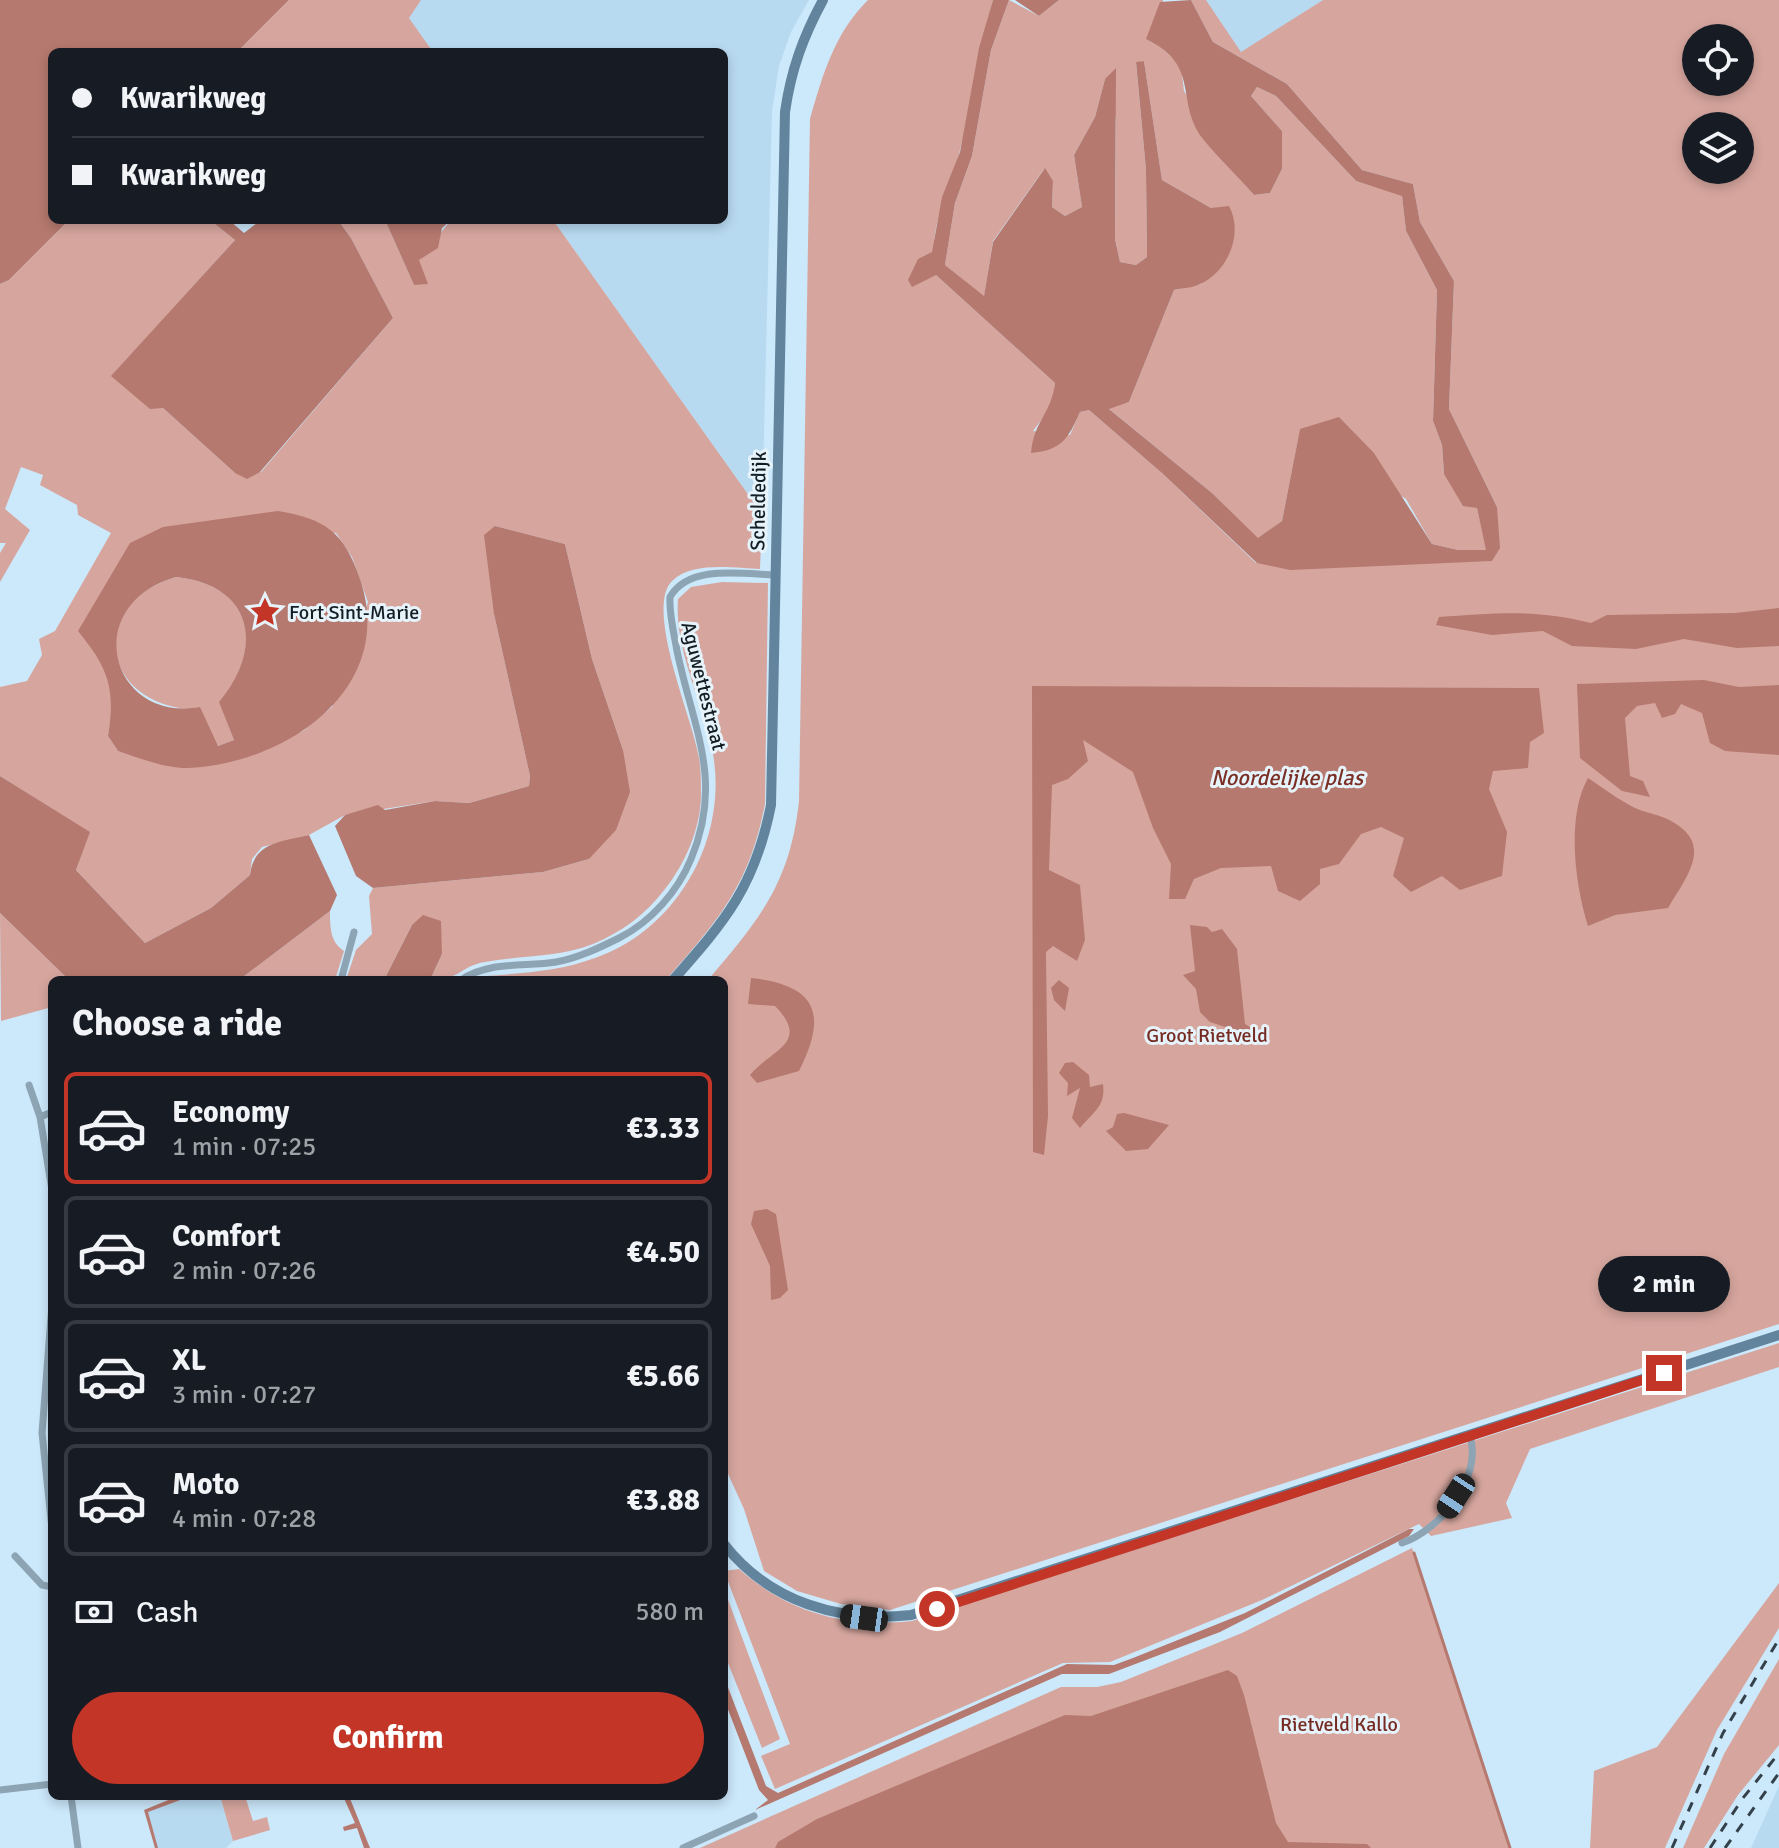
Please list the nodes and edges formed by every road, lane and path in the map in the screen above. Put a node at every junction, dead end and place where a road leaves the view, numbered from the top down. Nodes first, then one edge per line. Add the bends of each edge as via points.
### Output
1 (823, 0) edge
2 (775, 575) junction
3 (354, 932) dead end
4 (342, 976) edge
5 (469, 976) edge
6 (676, 976) edge
7 (29, 1085) dead end
8 (48, 1114) edge
9 (40, 1117) junction
10 (48, 1166) edge
11 (1779, 1335) edge
12 (48, 1356) edge
13 (42, 1433) junction
14 (48, 1434) edge
15 (1470, 1436) junction
16 (48, 1491) edge
17 (1402, 1543) dead end
18 (728, 1548) edge
19 (15, 1556) dead end
20 (48, 1586) edge
21 (48, 1784) edge
22 (0, 1790) edge
23 (72, 1800) edge
24 (754, 1816) dead end
25 (78, 1848) edge
26 (683, 1848) edge

1 - 2 street, Scheldedijk via 791,69 785,112
2 - 5 street, Aguwettestraat via 701,576 676,586 670,597 681,670 705,756 708,798 699,838 675,888 656,912 595,950 560,961 485,968
2 - 6 street, Scheldedijk via 771,805 764,841 727,918
3 - 4 street
7 - 9 street
8 - 9 street
9 - 10 street
11 - 15 street
12 - 13 street
13 - 14 street
13 - 16 street
15 - 17 street via 1473,1460 1456,1496 1437,1524
15 - 18 street via 911,1615 864,1618 802,1603 760,1579
19 - 20 street
21 - 22 street
23 - 25 street
24 - 26 street

